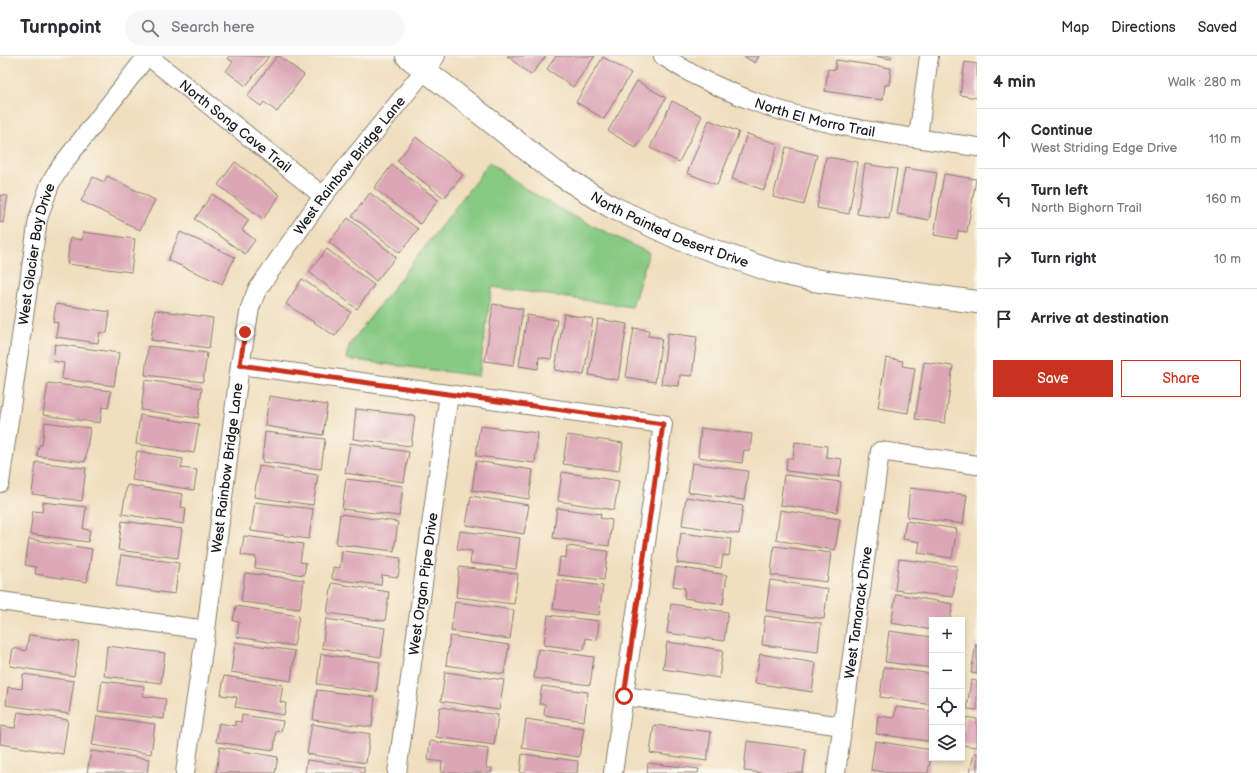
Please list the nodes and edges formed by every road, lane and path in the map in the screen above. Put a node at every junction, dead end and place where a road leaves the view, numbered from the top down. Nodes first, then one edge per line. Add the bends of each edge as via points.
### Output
1 (147, 56) edge
2 (407, 56) edge
3 (663, 56) edge
4 (929, 56) edge
5 (430, 63) edge
6 (918, 138) junction
7 (977, 147) edge
8 (324, 196) junction
9 (977, 302) edge
10 (240, 365) junction
11 (449, 394) junction
12 (977, 465) edge
13 (0, 483) edge
14 (0, 601) edge
15 (206, 630) junction
16 (624, 696) junction
17 (843, 726) junction
18 (185, 773) edge
19 (397, 773) edge
20 (613, 773) edge
21 (836, 773) edge

1 - 8 street, North Song Cave Trail
1 - 13 street, West Glacier Bay Drive via 61,166 50,184 38,219
2 - 5 street, North Painted Desert Drive
3 - 6 street, North El Morro Trail via 696,76 758,103 845,126
4 - 6 street
5 - 8 street, West Rainbow Bridge Lane
5 - 9 street, North Painted Desert Drive via 554,171 610,206 680,239 772,271 813,280
6 - 7 street, North El Morro Trail
8 - 10 street, West Rainbow Bridge Lane via 257,290 250,308
10 - 11 street
10 - 15 street, West Rainbow Bridge Lane
11 - 16 street via 663,424
11 - 19 street, West Organ Pipe Drive
12 - 17 street, West Tamarack Drive via 880,451
14 - 15 street
15 - 18 street, West Rainbow Bridge Lane
16 - 17 street
16 - 20 street
17 - 21 street, West Tamarack Drive

